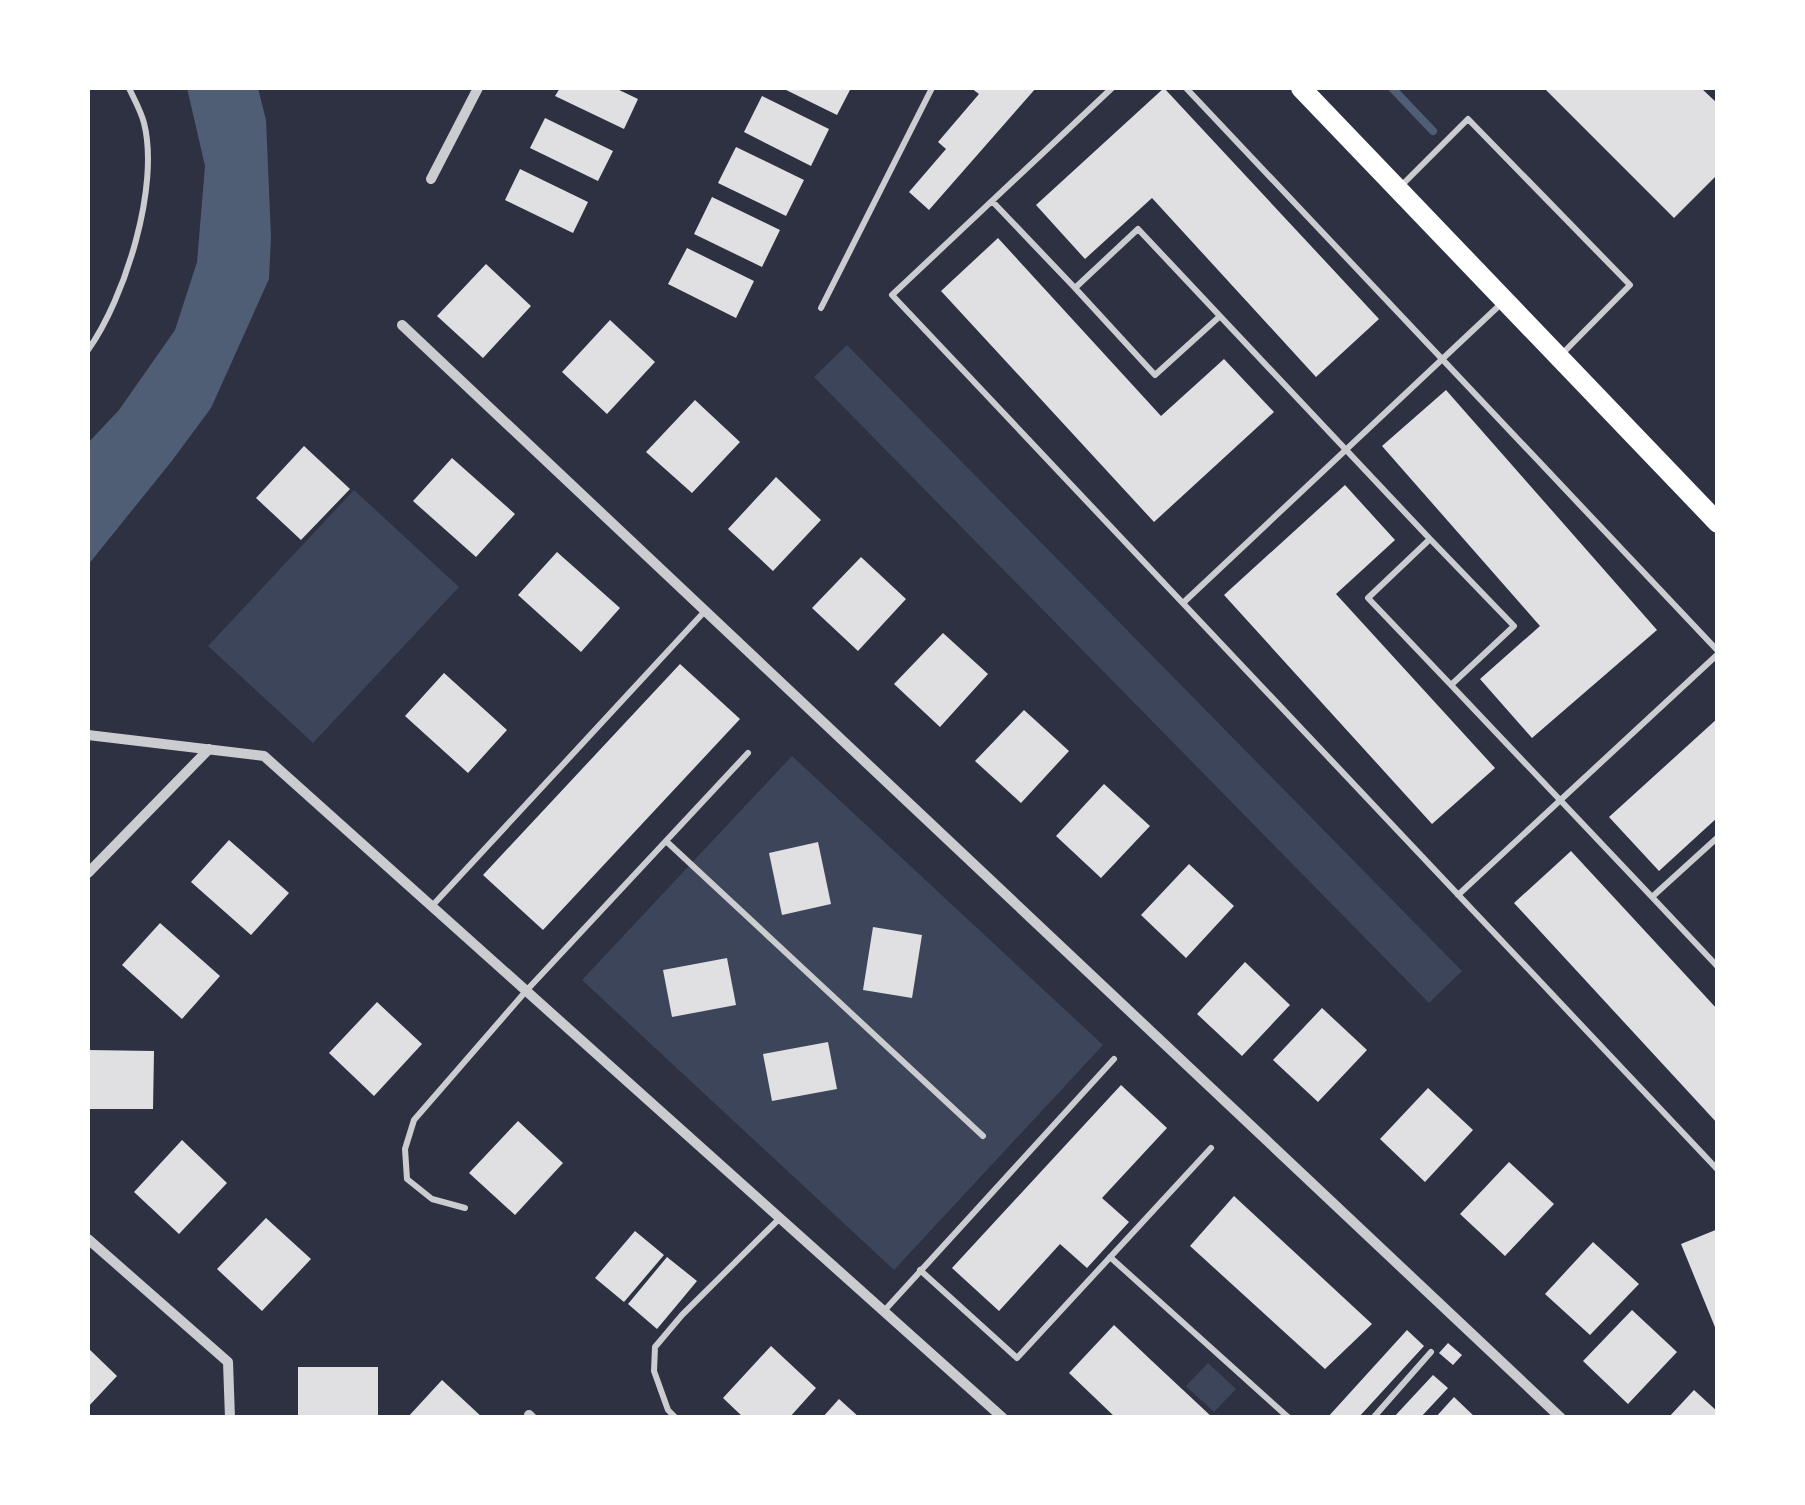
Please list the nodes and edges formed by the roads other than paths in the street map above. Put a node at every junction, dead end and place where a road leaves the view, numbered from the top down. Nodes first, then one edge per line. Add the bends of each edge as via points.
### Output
1 (129, 88) edge
2 (478, 88) edge
3 (932, 88) edge
4 (1112, 88) edge
5 (1186, 88) edge
6 (1301, 88) edge
7 (431, 180) dead end
8 (1398, 189) junction
9 (992, 200) junction
10 (1075, 288) junction
11 (1505, 301) junction
12 (821, 308) dead end
13 (1219, 317) junction
14 (402, 325) dead end
15 (88, 350) edge
16 (1559, 357) junction
17 (1442, 359) junction
18 (1347, 449) junction
19 (1718, 522) edge
20 (1430, 539) junction
21 (1183, 603) junction
22 (705, 611) junction
23 (1718, 652) edge
24 (1451, 685) junction
25 (88, 734) edge
26 (210, 750) junction
27 (748, 753) dead end
28 (1558, 801) junction
29 (1718, 837) edge
30 (666, 840) junction
31 (88, 873) edge
32 (1458, 895) junction
33 (1652, 897) junction
34 (432, 906) junction
35 (1718, 967) edge
36 (526, 991) junction
37 (1114, 1060) dead end
38 (983, 1136) dead end
39 (1211, 1148) dead end
40 (1718, 1170) edge
41 (465, 1208) dead end
42 (780, 1218) junction
43 (88, 1239) edge
44 (1110, 1257) junction
45 (920, 1270) junction
46 (884, 1312) junction
47 (1430, 1352) dead end
48 (230, 1418) edge
49 (676, 1418) edge
50 (1003, 1418) edge
51 (1290, 1418) edge
52 (1373, 1418) edge
53 (1561, 1418) edge

1 - 15 lane via 144,124 148,193 128,265
2 - 7 street
3 - 12 lane
4 - 9 lane
5 - 17 lane
6 - 8 main road
8 - 11 main road
8 - 16 lane via 1468,119 1630,285
9 - 10 lane
9 - 21 lane via 892,295
10 - 13 lane via 1156,375
10 - 13 lane via 1138,229
11 - 16 main road
11 - 17 lane
13 - 18 lane
14 - 22 street
16 - 19 main road
17 - 18 lane
17 - 23 lane
18 - 20 lane
18 - 21 lane
20 - 24 lane via 1368,598
20 - 24 lane via 1514,626
21 - 32 lane
22 - 34 lane
22 - 53 street
23 - 28 lane
24 - 28 lane
25 - 26 street
26 - 31 street
26 - 34 street via 264,756
27 - 30 lane
28 - 32 lane
28 - 33 lane
29 - 33 lane
30 - 36 lane
30 - 38 lane
32 - 40 lane
33 - 35 lane
34 - 36 street
36 - 41 lane via 414,1120 404,1149 407,1180 432,1199
36 - 42 street
37 - 45 lane
39 - 44 lane
42 - 46 street
42 - 49 lane via 655,1347 654,1372
43 - 48 street via 228,1362
44 - 45 lane via 1017,1358
44 - 51 lane
45 - 46 lane
46 - 50 street
47 - 52 lane

